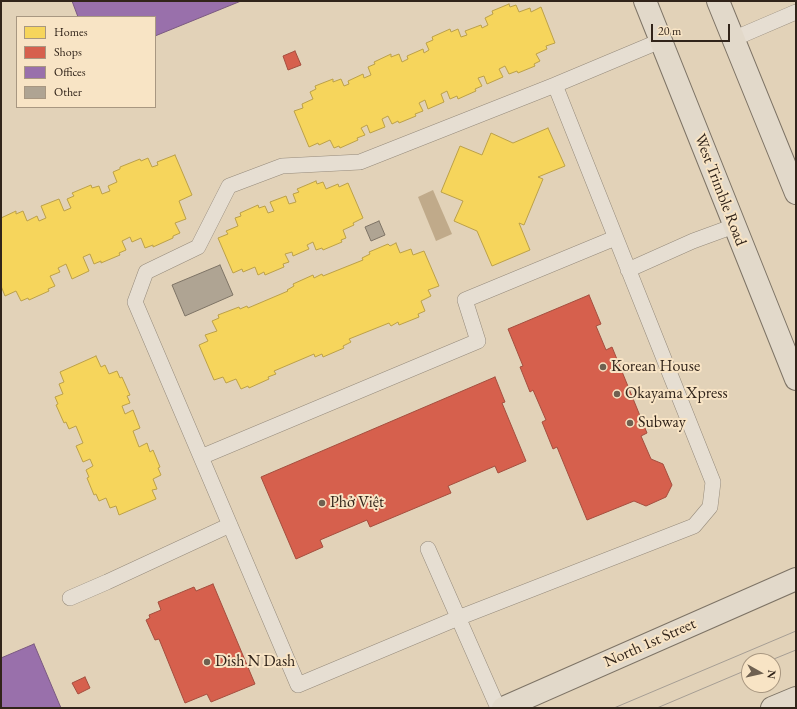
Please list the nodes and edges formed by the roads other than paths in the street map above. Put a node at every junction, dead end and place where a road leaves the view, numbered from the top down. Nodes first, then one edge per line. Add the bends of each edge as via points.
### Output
1 (645, 1) edge
2 (718, 1) edge
3 (796, 12) edge
4 (733, 39) junction
5 (660, 41) junction
6 (555, 85) junction
7 (796, 193) edge
8 (734, 226) junction
9 (615, 238) junction
10 (628, 270) junction
11 (796, 379) edge
12 (202, 457) junction
13 (230, 525) junction
14 (428, 549) dead end
15 (796, 579) edge
16 (70, 598) dead end
17 (458, 618) junction
18 (796, 698) edge
19 (498, 708) edge
20 (503, 708) edge
21 (772, 708) edge

1 - 5 main road, West Trimble Road
2 - 4 main road
3 - 4 lane
4 - 7 main road
5 - 6 lane
5 - 8 main road, West Trimble Road
6 - 9 lane
6 - 12 lane via 360,162 282,166 229,186 198,247 146,272 135,302
8 - 10 lane
8 - 11 main road, West Trimble Road
9 - 10 lane
9 - 12 lane via 465,300 478,341
10 - 17 lane via 713,482 710,507 694,526
12 - 13 lane
13 - 16 lane
13 - 17 lane via 298,685
14 - 17 lane
15 - 20 main road, North 1st Street
17 - 19 lane
18 - 21 main road

